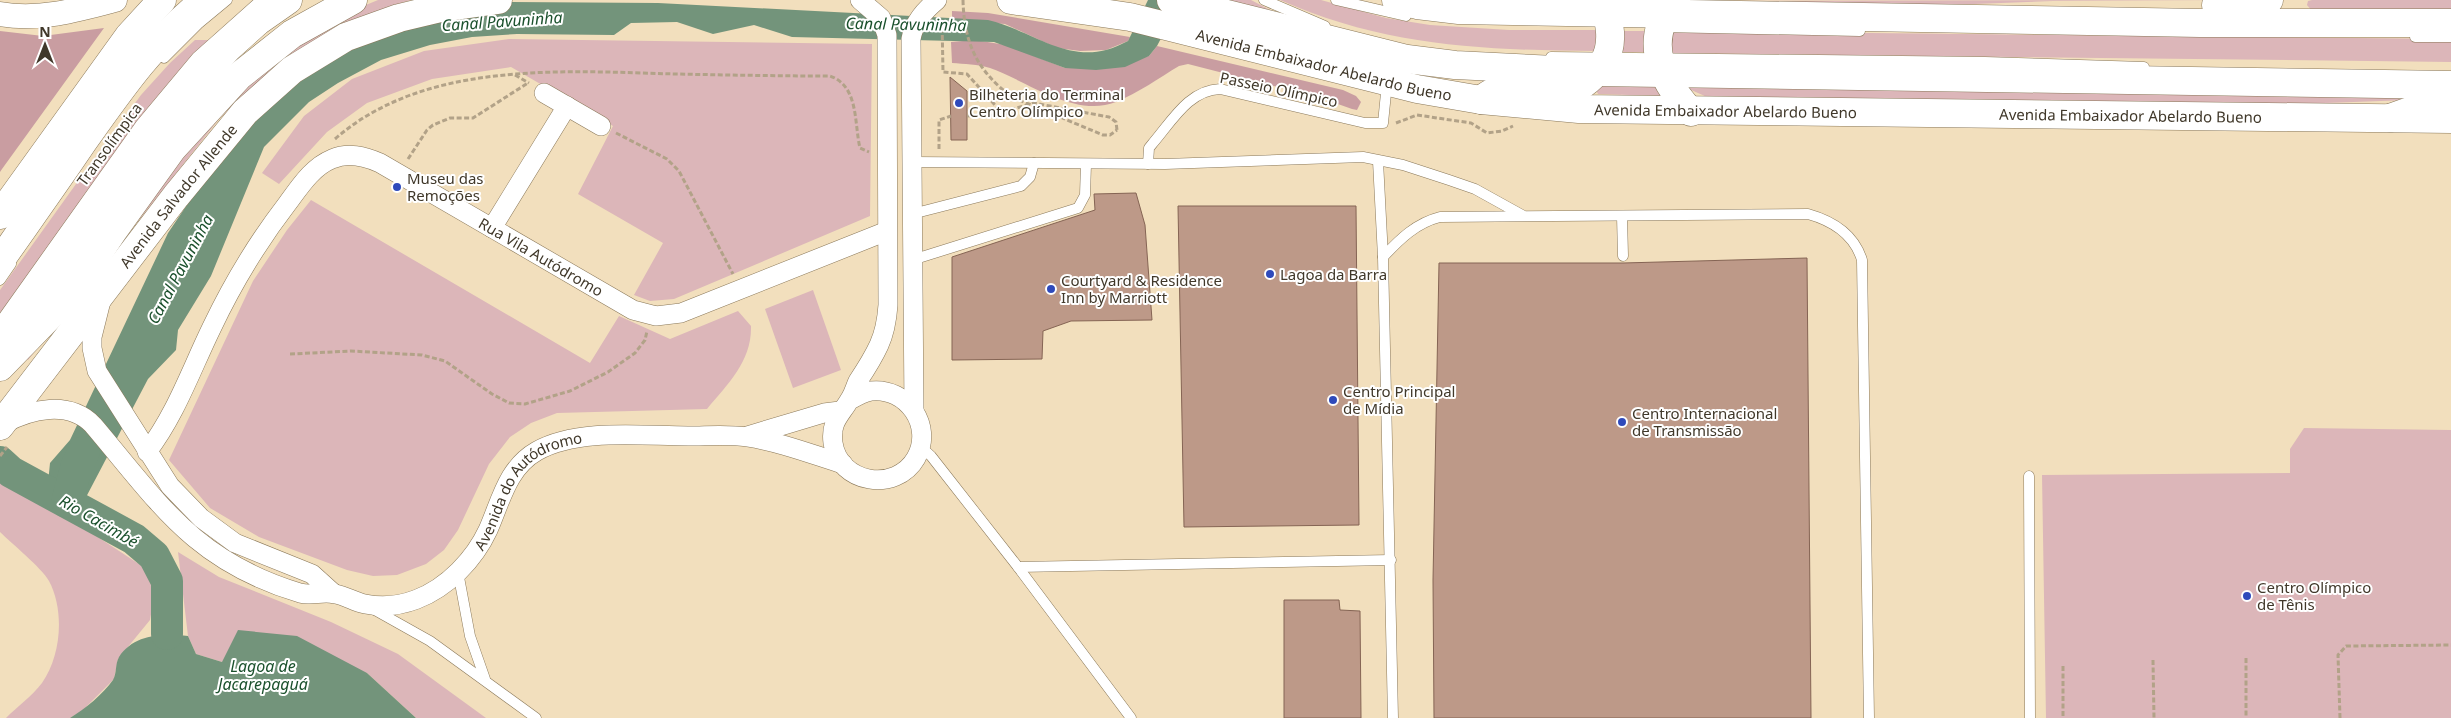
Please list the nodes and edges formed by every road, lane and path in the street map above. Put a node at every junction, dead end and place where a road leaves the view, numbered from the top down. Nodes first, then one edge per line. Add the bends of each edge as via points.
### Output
1 (114, 0) edge
2 (162, 0) edge
3 (226, 0) edge
4 (261, 0) edge
5 (288, 0) edge
6 (353, 0) edge
7 (498, 0) edge
8 (860, 0) edge
9 (963, 0) edge
10 (1011, 0) edge
11 (1171, 0) edge
12 (1264, 0) edge
13 (1336, 0) edge
14 (1396, 0) edge
15 (2269, 0) edge
16 (939, 5) edge
17 (198, 12) edge
18 (0, 14) edge
19 (1663, 17) edge
20 (1420, 18) dead end
21 (1607, 18) edge
22 (1198, 19) junction
23 (2118, 21) junction
24 (2451, 23) edge
25 (1335, 29) dead end
26 (1866, 31) dead end
27 (2402, 36) dead end
28 (2451, 37) edge
29 (223, 42) junction
30 (1536, 56) dead end
31 (1602, 64) junction
32 (1661, 65) junction
33 (2152, 67) dead end
34 (154, 69) dead end
35 (528, 82) dead end
36 (1387, 82) junction
37 (2451, 85) edge
38 (544, 93) dead end
39 (1481, 100) junction
40 (2451, 104) edge
41 (567, 106) junction
42 (1691, 112) junction
43 (1004, 115) junction
44 (951, 116) dead end
45 (967, 116) dead end
46 (2390, 118) junction
47 (2451, 119) edge
48 (601, 126) joint
49 (328, 145) dead end
50 (939, 150) dead end
51 (870, 152) dead end
52 (1378, 160) junction
53 (912, 162) junction
54 (1034, 163) junction
55 (1086, 164) junction
56 (1148, 164) junction
57 (398, 174) junction
58 (62, 191) dead end
59 (912, 214) junction
60 (0, 215) edge
61 (1523, 216) junction
62 (1622, 216) junction
63 (492, 228) junction
64 (888, 231) junction
65 (1623, 256) dead end
66 (1383, 257) junction
67 (912, 260) junction
68 (0, 261) edge
69 (0, 280) edge
70 (740, 288) junction
71 (104, 293) junction
72 (650, 316) junction
73 (0, 322) edge
74 (0, 351) edge
75 (290, 354) dead end
76 (0, 367) edge
77 (845, 405) junction
78 (914, 410) junction
79 (2, 433) edge
80 (746, 436) junction
81 (921, 447) junction
82 (147, 452) junction
83 (0, 456) edge
84 (843, 464) junction
85 (2029, 476) dead end
86 (1391, 560) junction
87 (1018, 566) junction
88 (458, 572) junction
89 (333, 593) junction
90 (364, 604) junction
91 (2451, 645) edge
92 (2246, 658) dead end
93 (2153, 660) dead end
94 (2063, 666) dead end
95 (485, 679) junction
96 (536, 718) edge
97 (1131, 718) edge
98 (1393, 718) edge
99 (1869, 718) edge
100 (2030, 718) edge
101 (2063, 718) edge
102 (2154, 718) edge
103 (2246, 718) edge
104 (2340, 718) edge

1 - 18 street via 40,16
2 - 60 main road via 130,36
3 - 17 lane
4 - 29 lane, Transolímpica
5 - 29 main road
6 - 76 main road via 292,34 239,76 172,149 72,293
7 - 71 main road, Avenida Salvador Allende via 399,18 346,36 299,65 245,112 176,196
8 - 64 street via 878,14 887,35
9 - 43 path, bridge via 966,34 974,56 986,75 1002,89 1012,97 1103,134 1110,135 1117,130 1116,122 1109,117 1047,105 1028,104
10 - 22 main road, Avenida Embaixador Abelardo Bueno via 1130,16
11 - 22 main road, Avenida Embaixador Abelardo Bueno
12 - 25 lane
13 - 20 lane
14 - 21 main road via 1459,10
15 - 23 main road via 2236,5 2178,4
16 - 43 path via 941,68 945,73 963,73 971,78
16 - 53 street via 921,15 912,32
17 - 34 lane
17 - 68 main road via 156,46 123,86
19 - 21 main road
19 - 23 main road
19 - 26 lane
19 - 32 main road
21 - 31 main road
22 - 31 main road, Avenida Embaixador Abelardo Bueno via 1421,62
22 - 36 main road, Avenida Embaixador Abelardo Bueno
23 - 24 main road
27 - 28 lane
29 - 73 lane, Transolímpica via 197,58 140,124
29 - 74 main road via 160,122
30 - 31 lane
31 - 32 main road, Avenida Embaixador Abelardo Bueno
31 - 39 main road via 1588,82 1577,88 1564,91 1500,89
32 - 33 lane via 1985,62
32 - 37 main road, Avenida Embaixador Abelardo Bueno
32 - 42 main road via 1670,86
35 - 57 path via 472,118 450,118 433,125
36 - 39 main road, Avenida Embaixador Abelardo Bueno
36 - 56 lane, Passeio Olímpico via 1383,123 1365,123 1220,89 1204,91 1188,101 1149,148
38 - 41 street
39 - 42 main road, Avenida Embaixador Abelardo Bueno via 1579,109
40 - 46 main road via 2424,106
41 - 48 street
41 - 63 street
42 - 46 main road, Avenida Embaixador Abelardo Bueno
43 - 45 path
44 - 50 path via 939,120
46 - 47 main road, Avenida Embaixador Abelardo Bueno
48 - 70 path via 667,159 679,171
49 - 51 path via 384,106 431,88 474,79 566,71 830,76 846,85 860,148
52 - 56 lane via 1341,157
52 - 61 lane via 1475,189
52 - 66 lane
53 - 54 lane
53 - 59 street
54 - 55 lane
54 - 59 lane via 1030,177 1020,186
55 - 56 lane
55 - 67 lane via 1085,195 1078,208
57 - 63 street, Rua Vila Autódromo
57 - 82 street, Rua Vila Autódromo via 370,158 349,155 326,162 306,180 270,227 236,280 176,406
58 - 69 lane, Transolímpica
59 - 67 street
61 - 62 lane
61 - 66 lane via 1466,215 1427,220 1400,239
62 - 65 lane
62 - 99 lane via 1808,214 1836,225 1858,247 1862,260
63 - 72 street, Rua Vila Autódromo via 633,310
64 - 70 street, Rua Vila Autódromo
64 - 77 street via 888,305 884,333
66 - 86 lane
67 - 78 street
70 - 72 street, Rua Vila Autódromo via 680,313
71 - 79 main road, Avenida Salvador Allende
71 - 82 street via 92,337 92,353 97,371
72 - 75 path via 645,340 622,364 570,391 525,404 509,403 445,361 422,355 351,351
77 - 78 street via 862,394 882,392 898,396
77 - 80 street
77 - 84 street via 836,419 832,435 835,450
78 - 81 street via 920,424
79 - 83 path
79 - 89 street via 35,412 58,409 77,412 93,425 176,524 213,554 284,588 304,594
80 - 84 street via 797,448
80 - 88 street, Avenida do Autódromo via 584,437 547,446 523,461 512,474 480,544
81 - 84 street via 906,470 888,479 858,476
81 - 87 lane via 932,456
82 - 89 street via 180,497 218,531 253,552 312,574
85 - 100 lane
86 - 87 lane
86 - 98 lane
87 - 97 lane
88 - 90 street, Avenida do Autódromo via 436,590 413,602 398,606
88 - 95 lane via 470,636
89 - 90 street, Avenida do Autódromo
90 - 95 lane via 413,630
91 - 104 path via 2346,646 2338,655
92 - 103 path
93 - 102 path
94 - 101 path
95 - 96 lane

